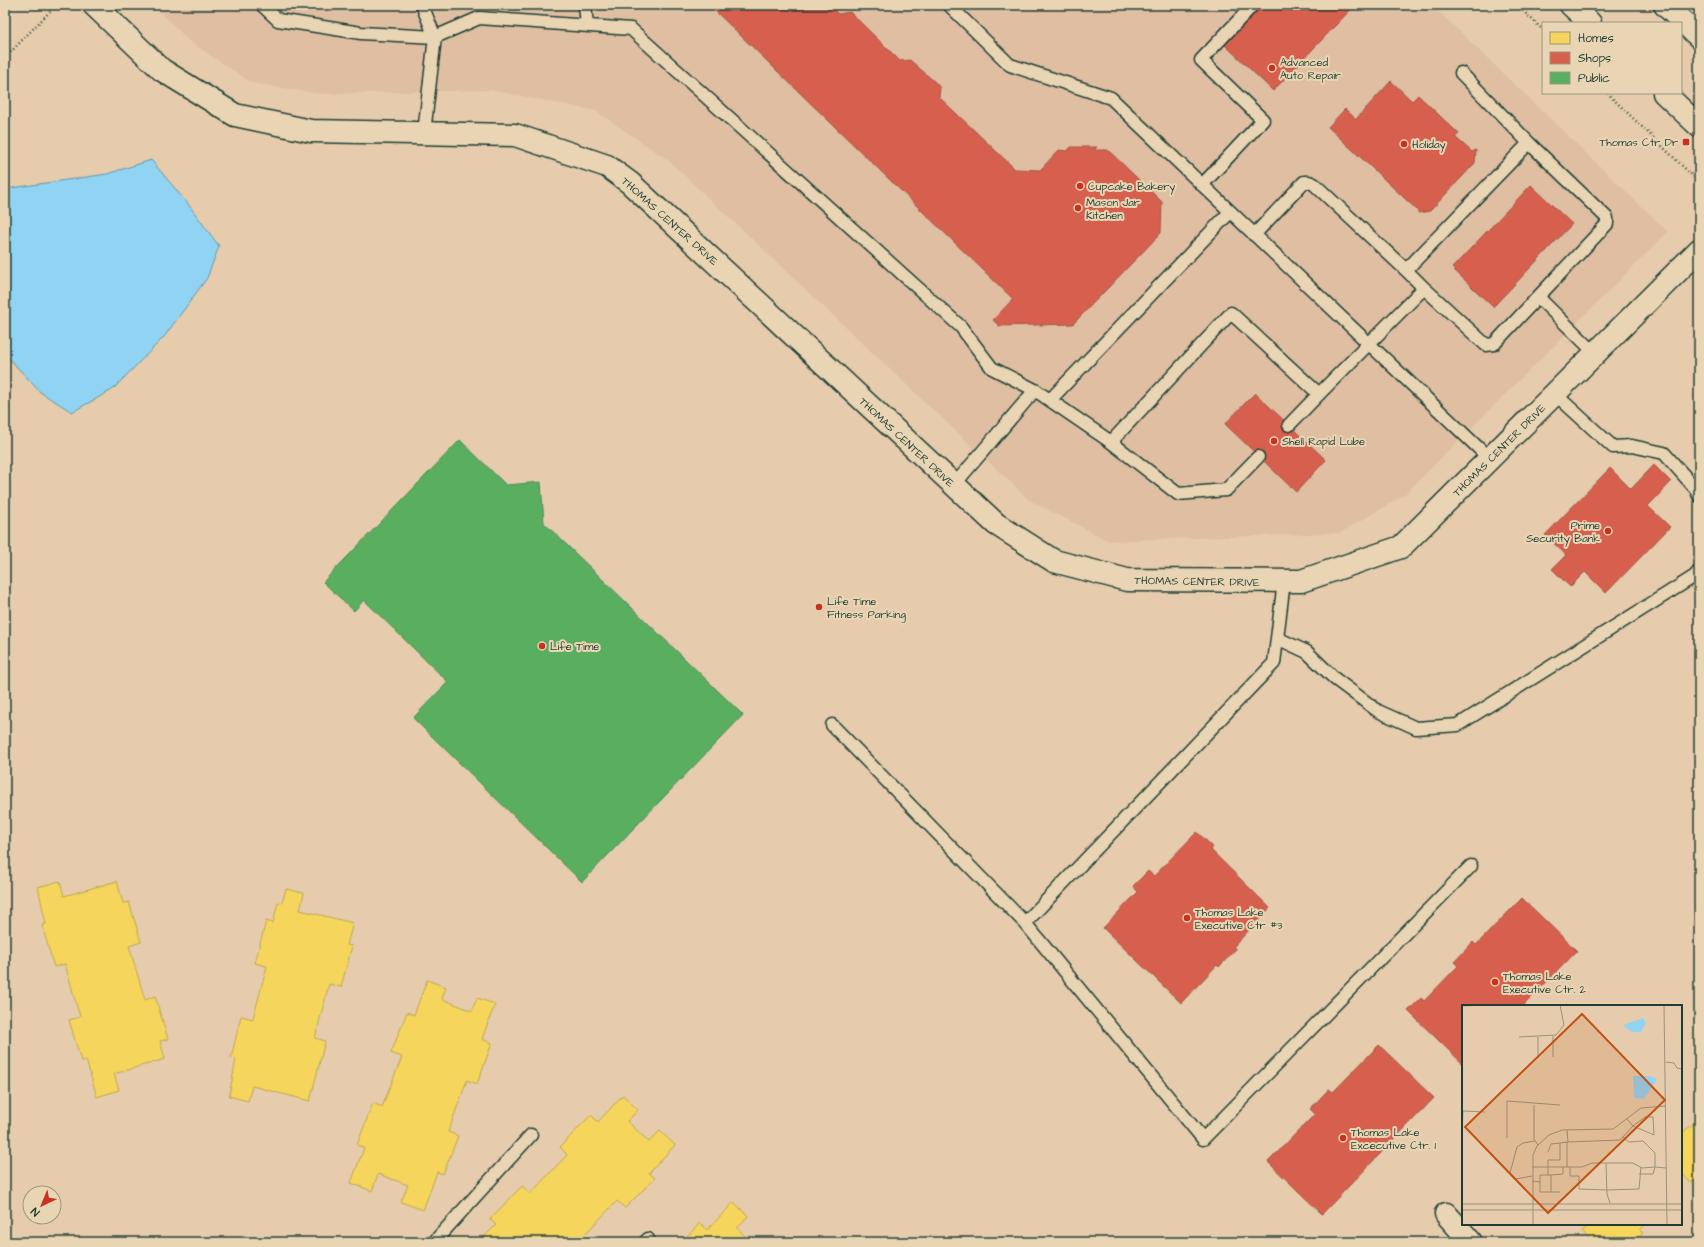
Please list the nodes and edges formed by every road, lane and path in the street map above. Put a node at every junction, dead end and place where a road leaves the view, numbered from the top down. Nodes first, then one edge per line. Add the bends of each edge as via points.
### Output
1 (56, 5) edge
2 (94, 5) edge
3 (262, 5) edge
4 (422, 5) edge
5 (585, 5) edge
6 (949, 5) edge
7 (1253, 5) edge
8 (1518, 5) edge
9 (1572, 5) edge
10 (1665, 5) edge
11 (1589, 22) edge
12 (587, 26) junction
13 (1542, 29) edge
14 (436, 37) junction
15 (1699, 37) edge
16 (5, 58) edge
17 (1461, 73) dead end
18 (1609, 94) edge
19 (1665, 94) edge
20 (1699, 126) edge
21 (424, 133) junction
22 (1529, 143) junction
23 (1699, 182) edge
24 (1202, 185) junction
25 (1230, 212) junction
26 (1254, 235) junction
27 (1699, 250) edge
28 (1406, 270) junction
29 (1424, 288) junction
30 (1538, 297) junction
31 (1368, 343) junction
32 (1596, 354) junction
33 (1035, 390) junction
34 (1319, 394) junction
35 (1556, 394) junction
36 (1050, 400) junction
37 (1289, 425) dead end
38 (1111, 442) junction
39 (1258, 456) dead end
40 (1490, 459) junction
41 (954, 485) junction
42 (1699, 496) edge
43 (1699, 571) edge
44 (1284, 581) junction
45 (1277, 638) junction
46 (832, 725) dead end
47 (1471, 866) dead end
48 (1025, 922) junction
49 (531, 1135) dead end
50 (1446, 1214) dead end
51 (434, 1242) edge
52 (1471, 1242) edge

1 - 16 path
2 - 21 street, THOMAS CENTER DRIVE via 162,70 235,115 311,131
3 - 14 lane via 278,20 361,33
4 - 14 lane
5 - 12 lane
6 - 24 lane via 1010,65 1111,98
7 - 24 lane via 1201,60 1263,120
8 - 13 path
9 - 11 street
10 - 15 street
12 - 14 lane via 479,18
12 - 33 lane via 631,29 961,328 992,368
14 - 21 lane
17 - 22 lane
18 - 23 path
19 - 20 street
21 - 41 street, THOMAS CENTER DRIVE via 515,135 607,166 630,183
22 - 28 lane
22 - 30 lane via 1608,221
24 - 25 lane
25 - 26 lane
25 - 36 lane
26 - 28 lane via 1304,182 1309,182
26 - 31 lane
27 - 32 street, THOMAS CENTER DRIVE
28 - 29 lane
29 - 30 lane via 1490,346
29 - 31 lane
30 - 32 lane
31 - 34 lane
31 - 40 lane
32 - 35 street, THOMAS CENTER DRIVE
33 - 36 lane
33 - 41 lane
34 - 37 lane
34 - 38 lane via 1231,312
35 - 40 street, THOMAS CENTER DRIVE
35 - 42 lane via 1613,448 1632,446 1664,453 1696,489
36 - 38 lane
38 - 39 lane via 1178,494 1226,490
40 - 44 street, THOMAS CENTER DRIVE via 1401,547 1301,582
41 - 44 street, THOMAS CENTER DRIVE via 996,524 1054,561 1127,580
43 - 45 lane via 1695,576 1458,724 1416,728 1378,711 1335,679 1307,652
44 - 45 lane
45 - 48 lane via 1274,663
46 - 48 lane
47 - 48 lane via 1204,1139
49 - 51 lane
50 - 52 street

